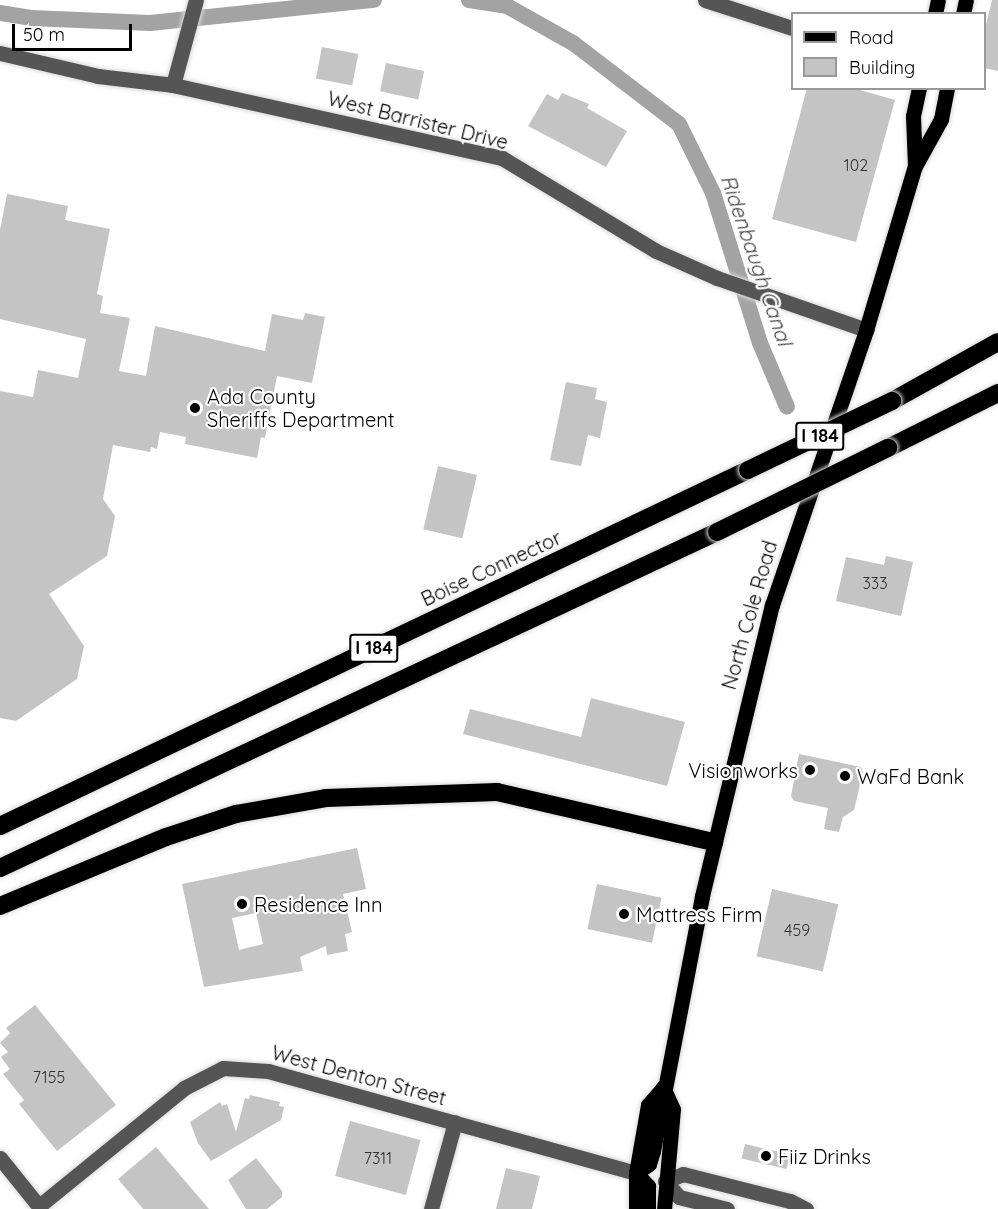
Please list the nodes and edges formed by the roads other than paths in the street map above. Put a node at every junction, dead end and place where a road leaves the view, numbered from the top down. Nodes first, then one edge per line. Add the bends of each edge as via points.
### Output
1 (705, 0) edge
2 (195, 3) edge
3 (791, 28) edge
4 (0, 53) edge
5 (172, 85) junction
6 (919, 90) edge
7 (947, 90) edge
8 (915, 166) junction
9 (866, 330) junction
10 (998, 342) edge
11 (998, 393) edge
12 (0, 826) edge
13 (714, 842) junction
14 (0, 868) edge
15 (0, 906) edge
16 (663, 1087) junction
17 (455, 1122) junction
18 (0, 1158) edge
19 (636, 1173) junction
20 (665, 1181) junction
21 (40, 1208) edge
22 (431, 1209) edge
23 (636, 1209) edge
24 (648, 1209) edge
25 (664, 1209) edge
26 (727, 1209) edge
27 (806, 1209) edge

1 - 3 street
2 - 5 street
4 - 5 street, West Barrister Drive via 98,76
5 - 9 street, West Barrister Drive via 502,158 656,251 717,278
6 - 8 main road, North Cole Road via 913,116
7 - 8 main road, North Cole Road via 941,119
8 - 9 main road, North Cole Road
9 - 13 main road, North Cole Road via 772,605
10 - 12 highway, Boise Connector / I 184, bridge via 892,401
11 - 14 highway, I 184, bridge via 717,532
13 - 15 highway via 497,792 326,798 226,817 166,837
13 - 16 main road, North Cole Road
16 - 19 main road, North Cole Road via 648,1105
16 - 20 main road via 673,1109
17 - 19 street, West Denton Street
17 - 21 street, West Denton Street via 268,1071 223,1068 184,1088
17 - 22 street
18 - 21 street
19 - 23 main road, North Cole Road
19 - 24 main road via 645,1178 648,1186
20 - 25 main road
20 - 26 street via 679,1197
20 - 27 street via 683,1174 790,1201

